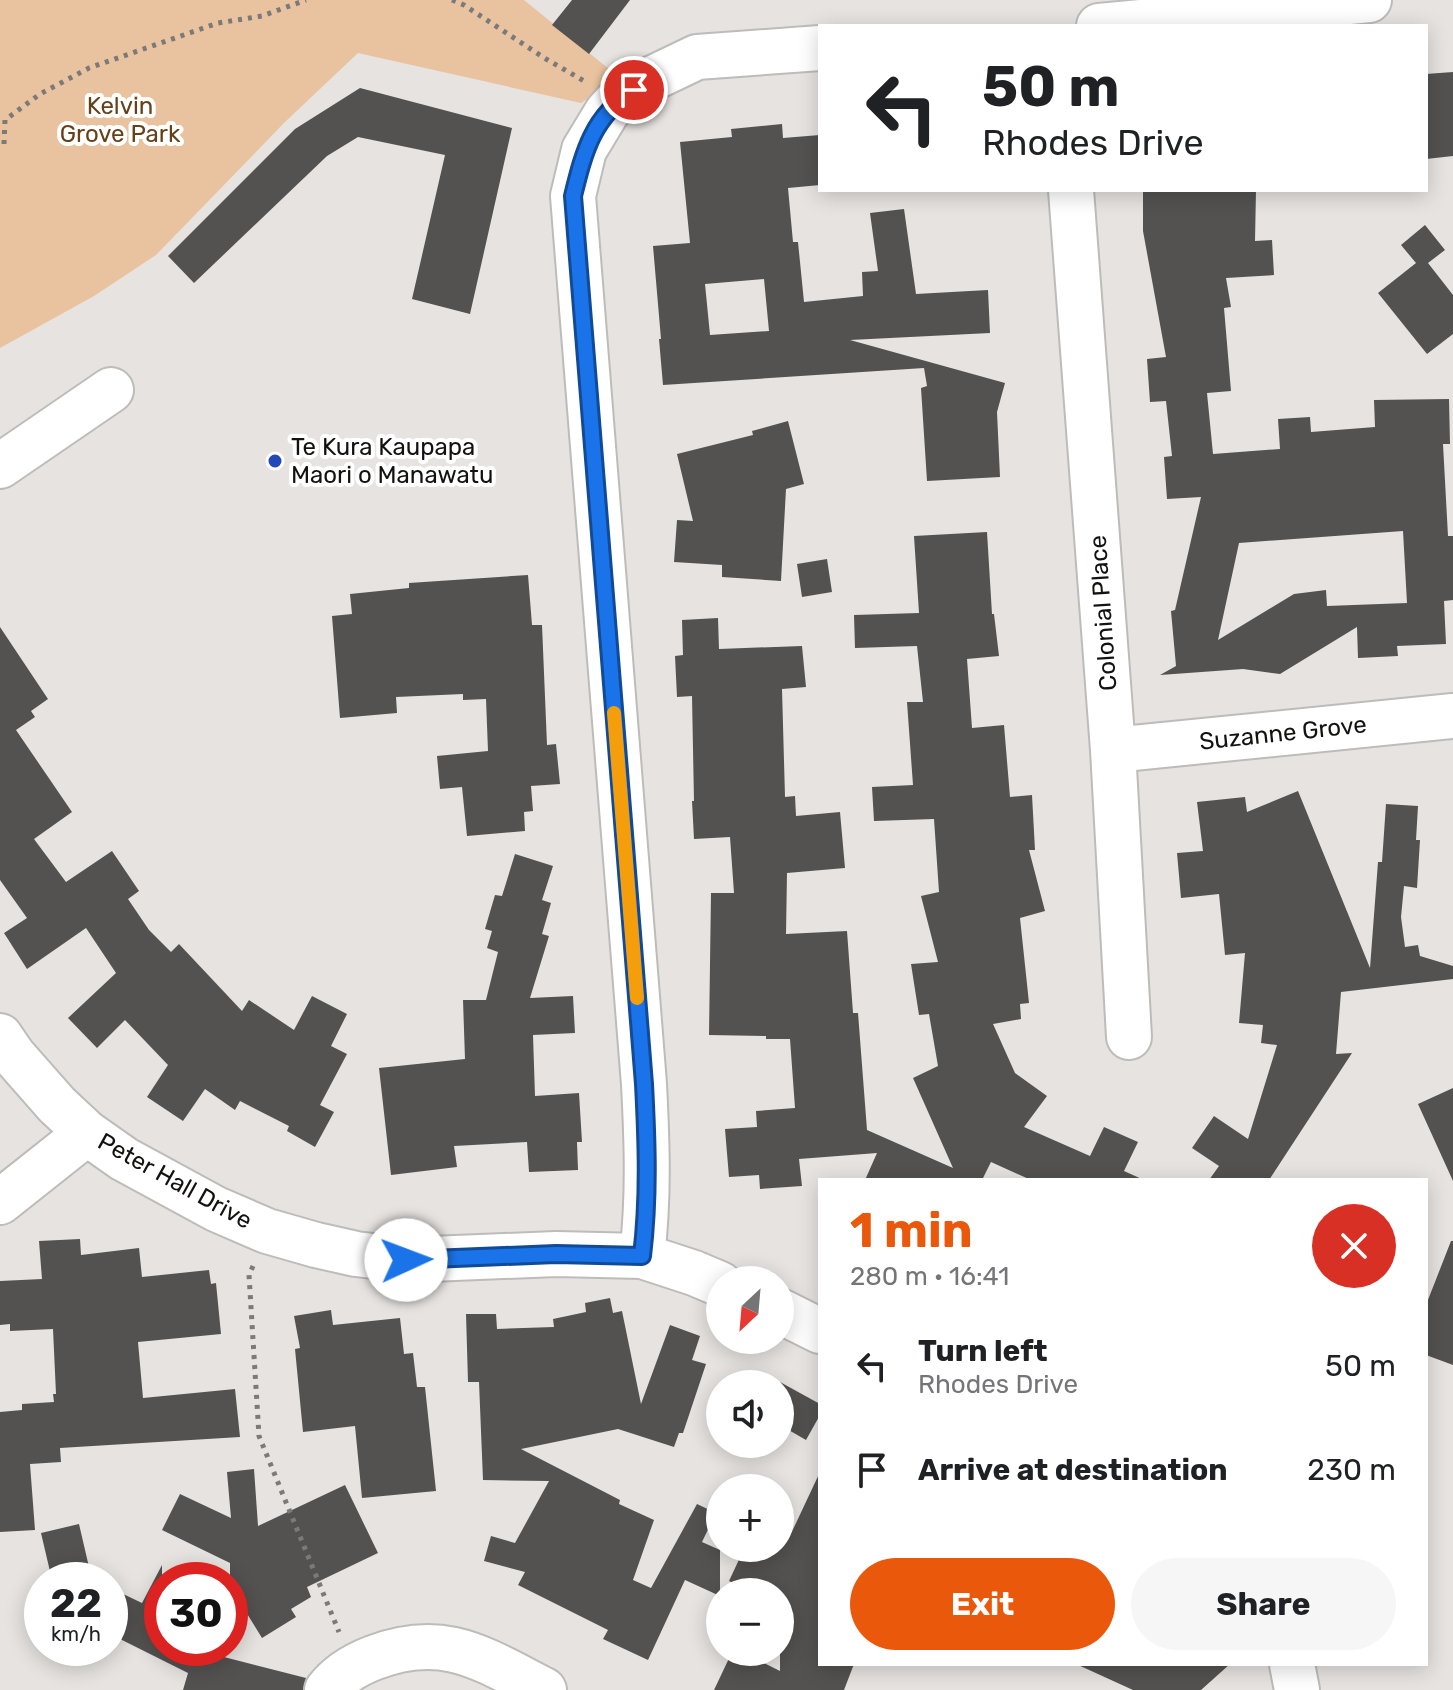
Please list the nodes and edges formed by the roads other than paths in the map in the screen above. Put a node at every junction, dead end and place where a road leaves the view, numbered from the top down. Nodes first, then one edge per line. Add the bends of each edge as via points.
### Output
1 (1369, 0) edge
2 (1120, 24) edge
3 (818, 48) edge
4 (1071, 192) edge
5 (111, 390) dead end
6 (0, 466) edge
7 (1453, 716) edge
8 (1113, 750) junction
9 (0, 1036) edge
10 (1129, 1037) dead end
11 (87, 1133) junction
12 (0, 1202) edge
13 (642, 1256) junction
14 (706, 1278) edge
15 (794, 1318) edge
16 (818, 1330) edge
17 (1292, 1666) edge
18 (340, 1678) edge
19 (544, 1690) edge
20 (1297, 1690) edge

1 - 2 street
3 - 13 street via 697,57 651,79 607,112 584,150 573,196 644,1084 648,1173
4 - 8 street, Colonial Place
5 - 6 street
7 - 8 street, Suzanne Grove
8 - 10 street, Colonial Place
9 - 11 street, Peter Hall Drive
11 - 12 street
11 - 13 street, Peter Hall Drive via 216,1209 267,1231 329,1248 406,1260
13 - 14 street, Peter Hall Drive
15 - 16 street
17 - 20 street
18 - 19 street via 382,1655 413,1646 449,1648

